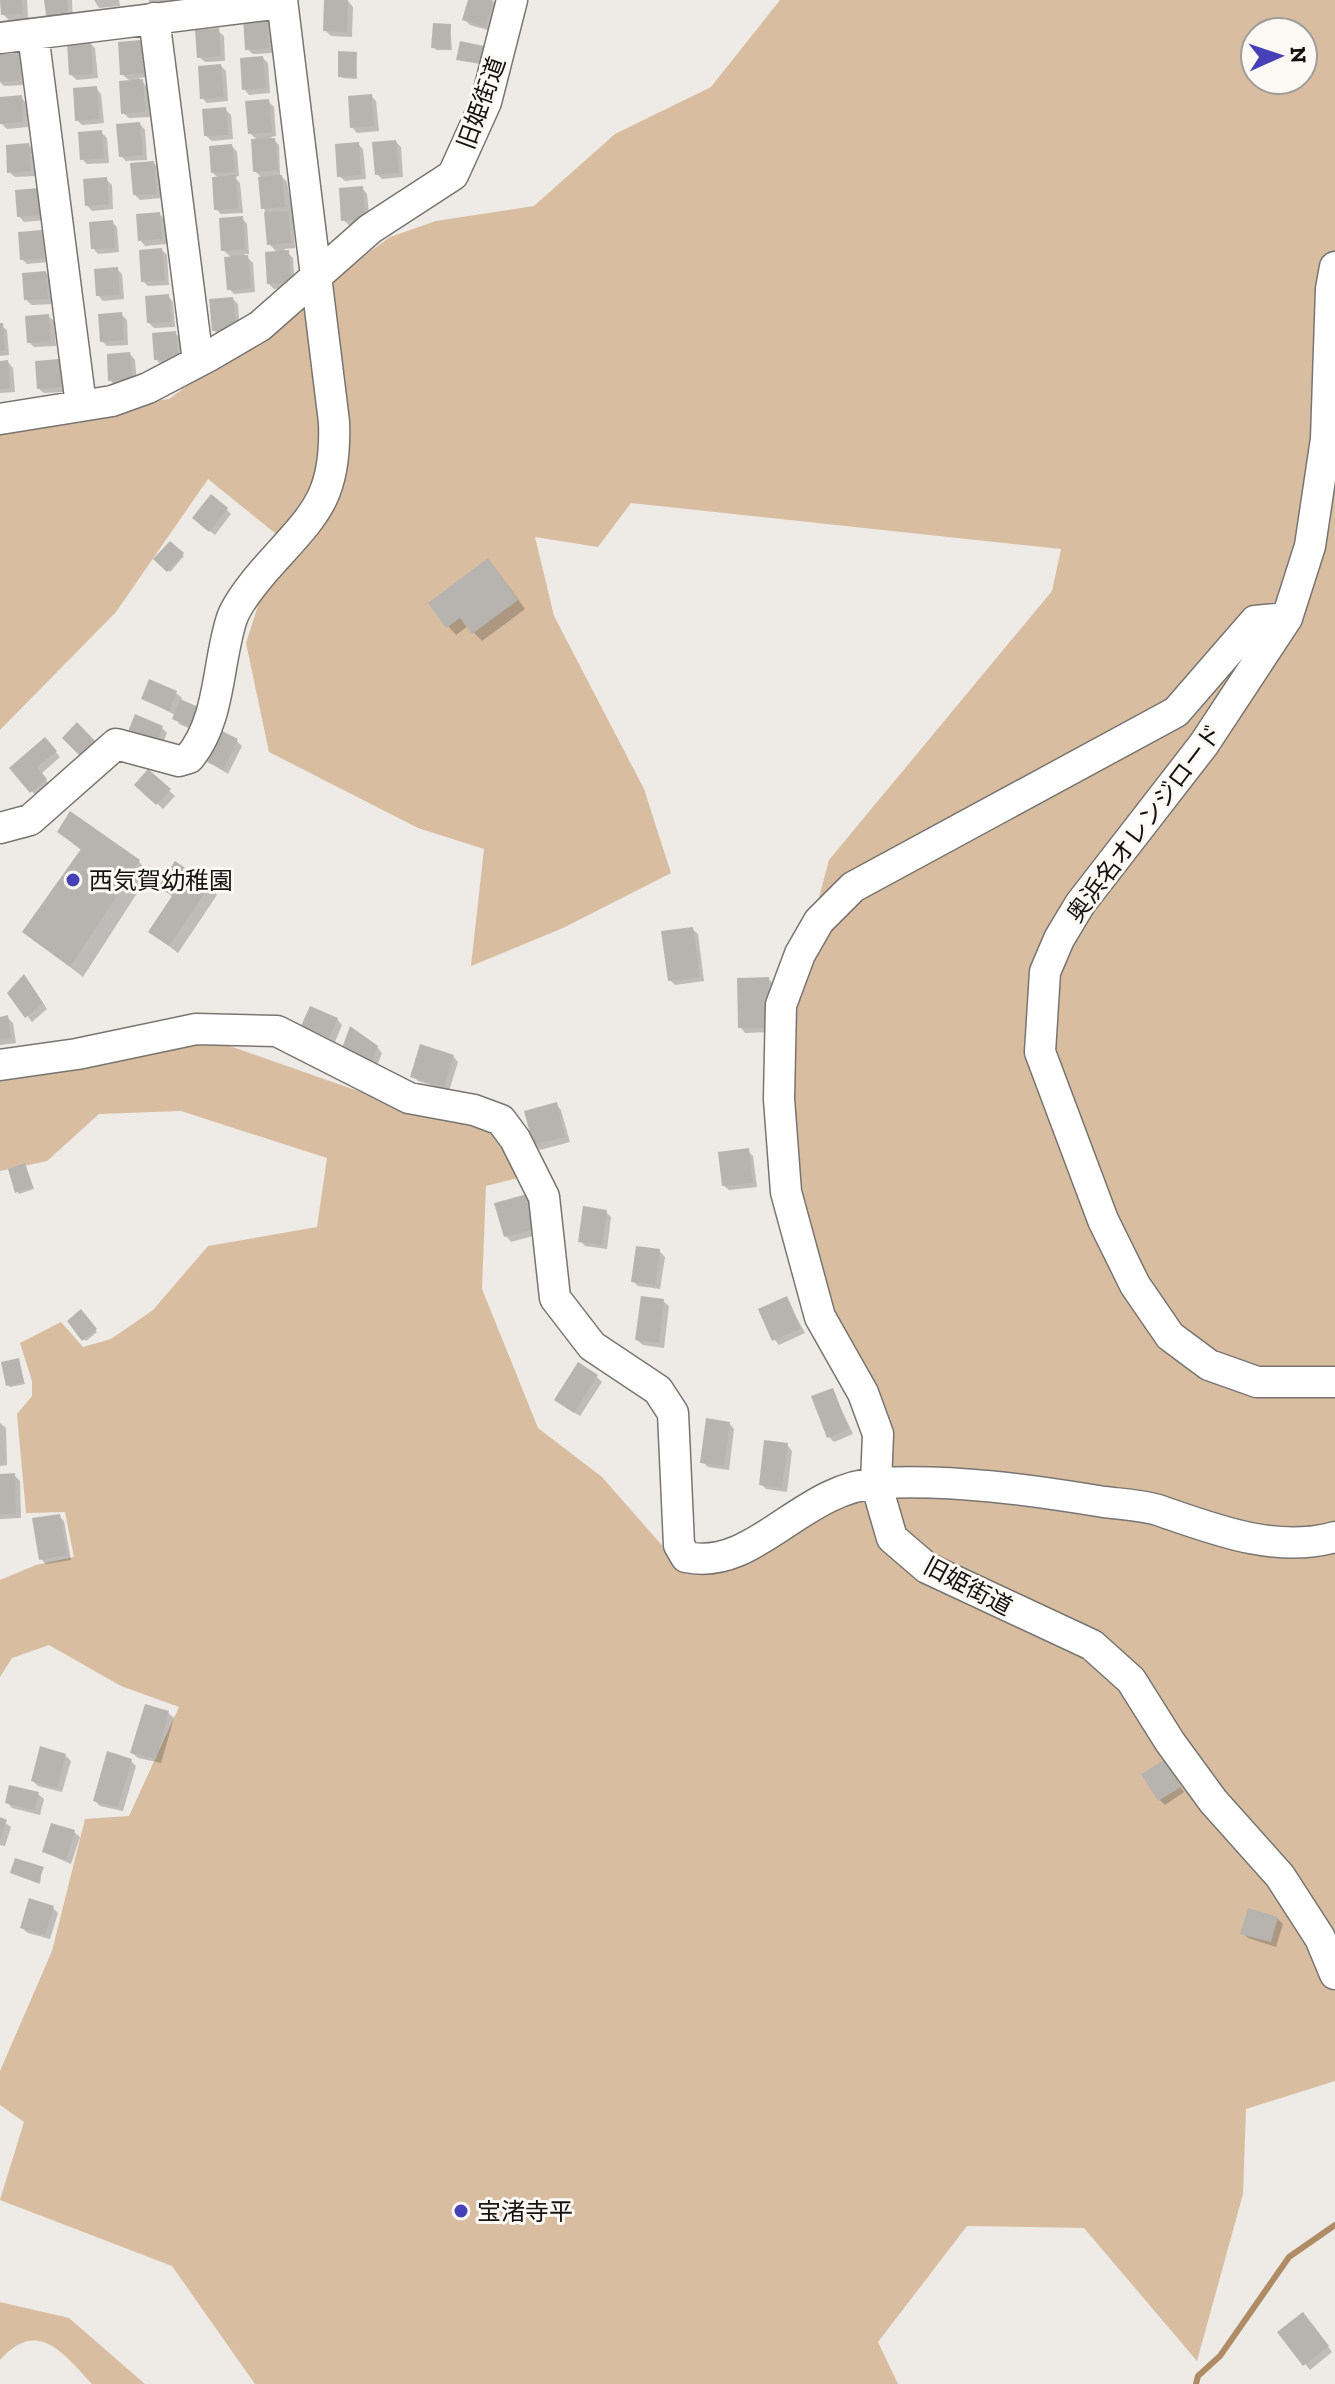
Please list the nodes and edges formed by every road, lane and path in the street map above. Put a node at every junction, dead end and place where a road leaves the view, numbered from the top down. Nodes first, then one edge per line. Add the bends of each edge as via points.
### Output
1 (512, 0) edge
2 (282, 1) edge
3 (154, 18) junction
4 (33, 34) junction
5 (0, 38) edge
6 (1335, 267) edge
7 (316, 278) junction
8 (198, 361) junction
9 (81, 405) junction
10 (0, 419) edge
11 (1287, 618) junction
12 (0, 828) edge
13 (0, 1065) edge
14 (1335, 1382) edge
15 (876, 1483) junction
16 (1335, 1537) edge
17 (1335, 1974) edge

1 - 7 street, 旧姫街道 via 486,102 453,175 370,229
2 - 3 street
2 - 7 street
3 - 4 street
3 - 8 street
4 - 5 street
4 - 9 street
6 - 11 street, 奥浜名オレンジロード via 1326,439 1310,546
7 - 8 street, 旧姫街道 via 260,326
7 - 12 street via 336,460 323,499 307,524 233,615 208,724 196,750 179,761 116,744 30,820
8 - 9 street, 旧姫街道 via 148,388
9 - 10 street, 旧姫街道
11 - 14 street, 奥浜名オレンジロード via 1212,732 1059,939 1045,972 1040,1052 1103,1220 1135,1285 1170,1336 1209,1365 1257,1382
11 - 15 street, 旧姫街道 via 1255,621 1176,712 853,887 819,921 800,954 781,1005 777,1062 786,1192 820,1317 863,1393 878,1434
13 - 15 street via 196,1029 277,1031 409,1098 501,1120 544,1197 555,1298 592,1346 658,1390 673,1413 679,1545 686,1557 716,1560 736,1555 831,1493
15 - 16 street via 1070,1496 1157,1510 1245,1538 1295,1543
15 - 17 street, 旧姫街道 via 892,1538 927,1568 1092,1645 1131,1680 1213,1801 1280,1876 1320,1938

